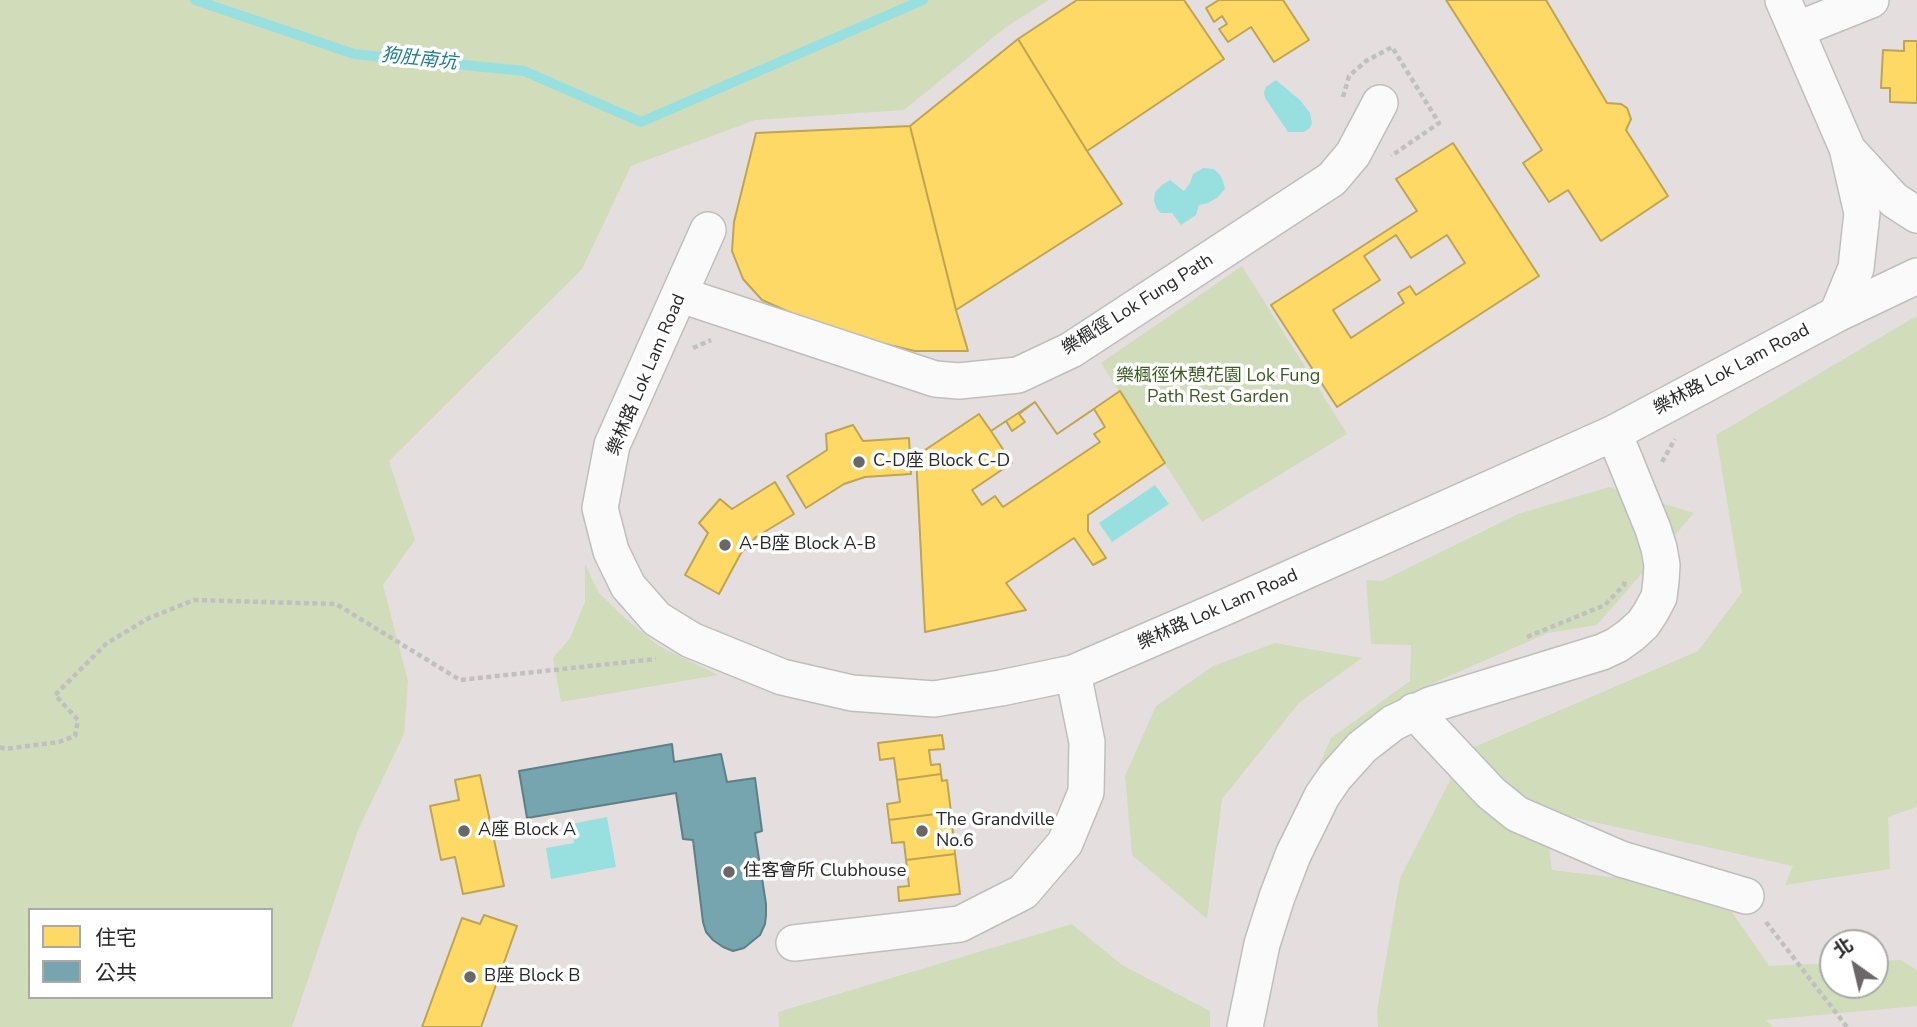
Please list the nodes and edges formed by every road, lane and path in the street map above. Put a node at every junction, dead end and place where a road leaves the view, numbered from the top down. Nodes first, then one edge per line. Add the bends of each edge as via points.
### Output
1 (1871, 0) edge
2 (1790, 15) edge
3 (1380, 103) dead end
4 (1341, 106) dead end
5 (1847, 148) junction
6 (1382, 162) dead end
7 (1917, 215) edge
8 (708, 230) dead end
9 (1917, 276) edge
10 (681, 295) junction
11 (1837, 314) junction
12 (721, 335) dead end
13 (686, 355) dead end
14 (1614, 433) junction
15 (1675, 440) dead end
16 (1661, 463) dead end
17 (661, 659) dead end
18 (1073, 673) junction
19 (1414, 711) junction
20 (0, 747) edge
21 (1746, 896) joint
22 (794, 943) dead end
23 (1245, 1027) edge
24 (1847, 1027) edge

1 - 2 street
2 - 5 street
3 - 10 street, 樂楓徑 Lok Fung Path via 1353,154 1332,179 1071,350 1018,374 935,379
4 - 6 path via 1349,76 1392,47 1439,123
5 - 7 street via 1894,200
5 - 11 street via 1862,213 1856,268
8 - 10 street, 樂林路 Lok Lam Road
9 - 11 street, 樂林路 Lok Lam Road
10 - 18 street, 樂林路 Lok Lam Road via 612,445 600,508 611,551 628,586 657,619 691,640 782,677 852,693 934,699
11 - 14 street, 樂林路 Lok Lam Road
12 - 13 path
14 - 18 street, 樂林路 Lok Lam Road
14 - 19 street via 1653,529 1662,565 1659,597 1643,624 1602,652
15 - 16 path
17 - 20 path via 460,680 336,604 194,600 149,618 107,643 55,695 78,720 75,736
18 - 22 street via 1087,742 1086,792 1065,843 1023,892 960,924
19 - 21 street via 1491,793 1517,814 1621,859
19 - 23 street via 1348,761 1309,820 1270,921
21 - 24 path

